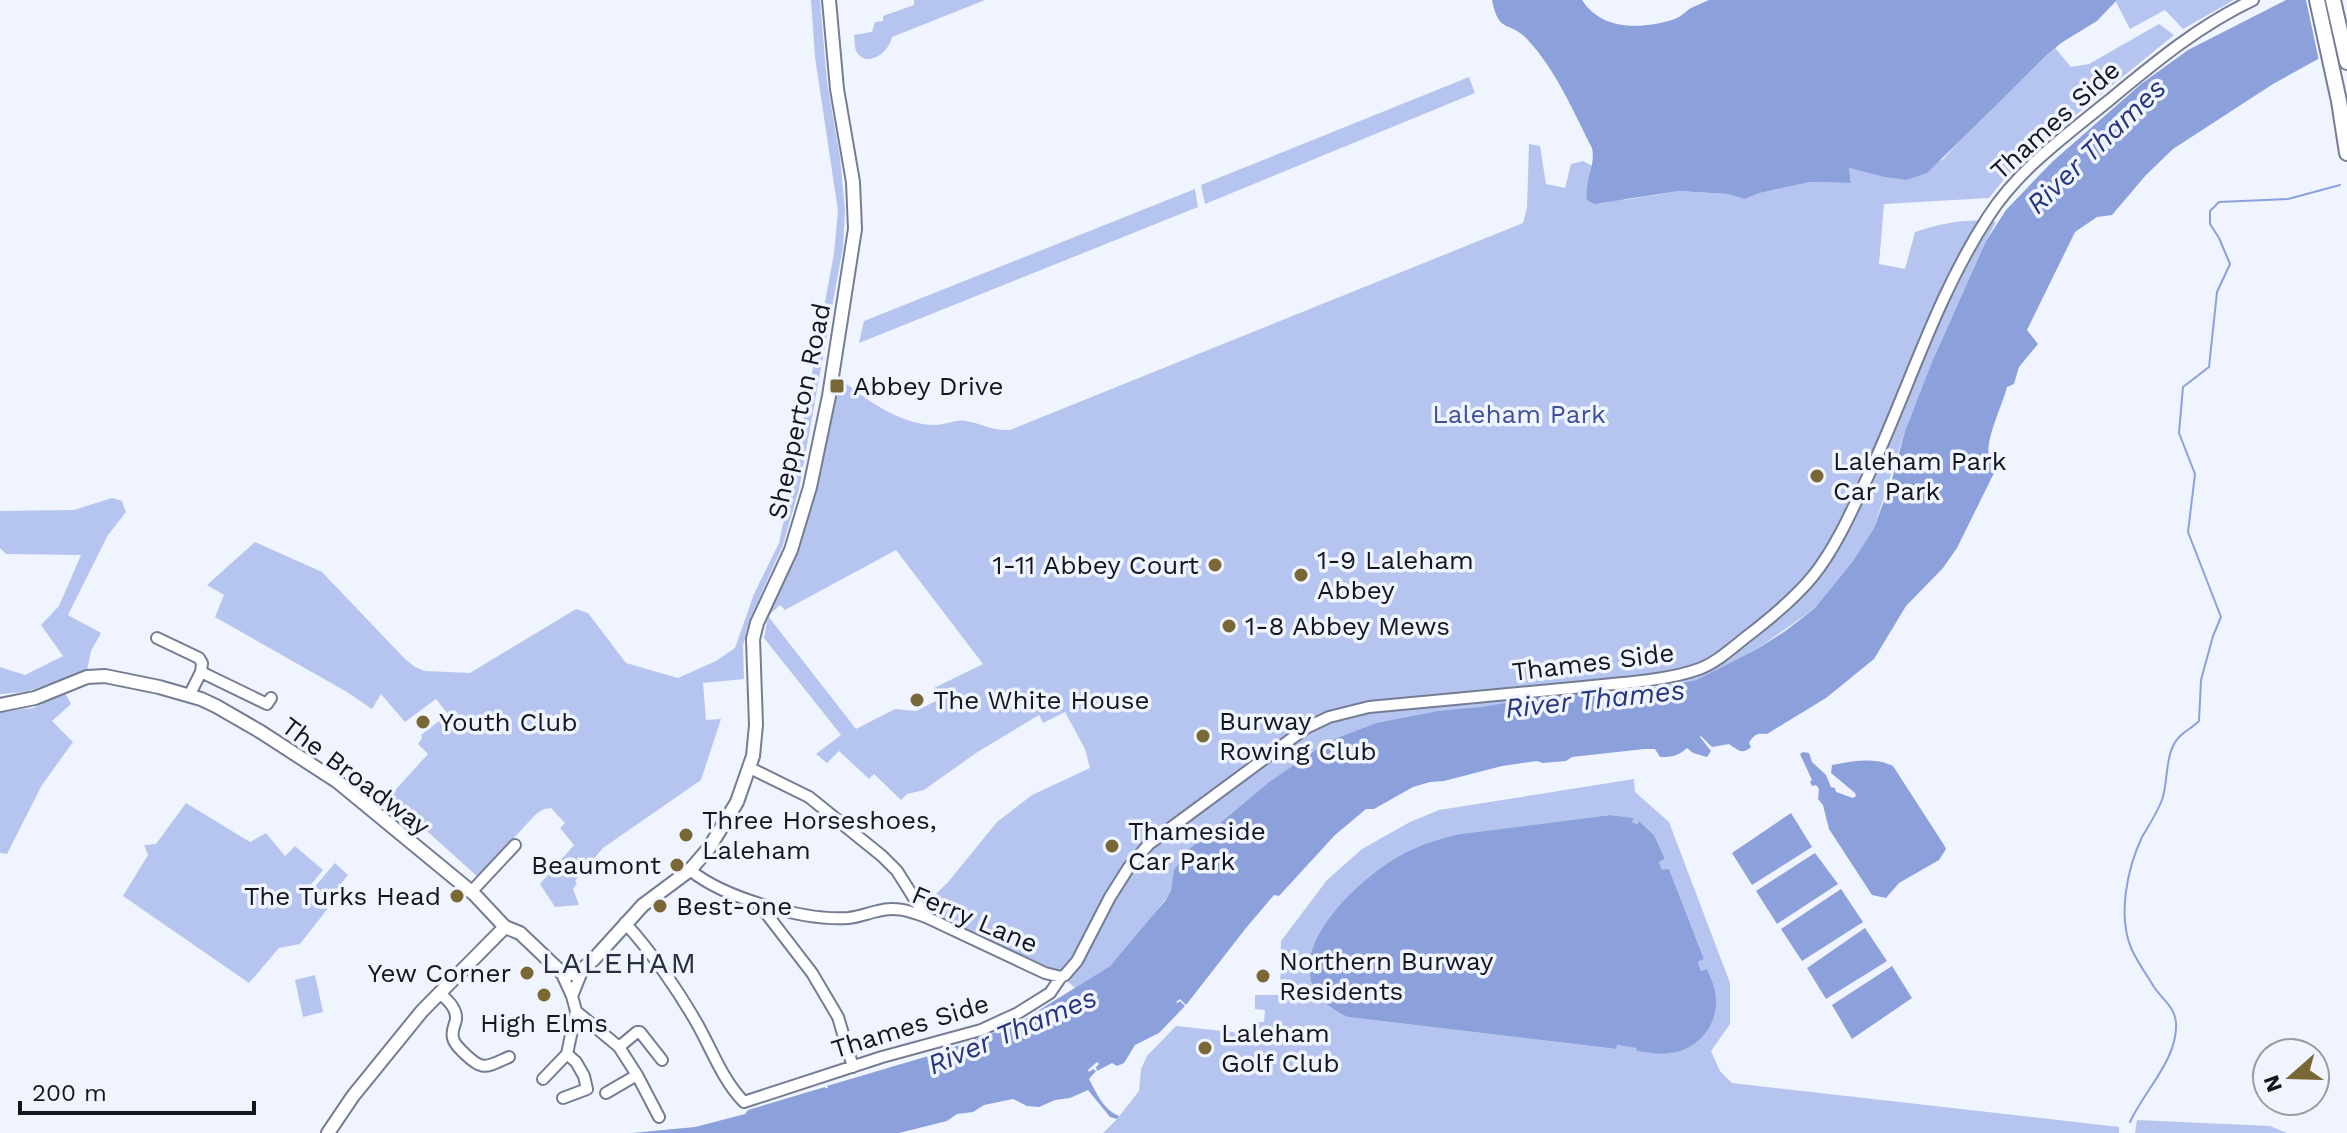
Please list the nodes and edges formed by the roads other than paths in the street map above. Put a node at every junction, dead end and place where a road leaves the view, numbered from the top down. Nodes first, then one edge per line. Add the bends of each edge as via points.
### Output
1 (829, 0) edge
2 (2253, 0) edge
3 (2317, 0) edge
4 (2333, 0) edge
5 (2347, 62) edge
6 (2347, 153) edge
7 (157, 638) dead end
8 (201, 672) junction
9 (189, 696) junction
10 (271, 698) dead end
11 (0, 705) edge
12 (750, 768) junction
13 (515, 845) dead end
14 (690, 870) junction
15 (471, 892) junction
16 (758, 902) junction
17 (926, 917) junction
18 (625, 923) junction
19 (505, 927) junction
20 (583, 969) junction
21 (561, 972) junction
22 (1061, 977) junction
23 (439, 993) junction
24 (572, 996) junction
25 (576, 1011) junction
26 (619, 1047) junction
27 (567, 1054) junction
28 (509, 1057) dead end
29 (662, 1060) dead end
30 (853, 1067) junction
31 (637, 1075) junction
32 (543, 1079) dead end
33 (606, 1093) dead end
34 (563, 1098) dead end
35 (659, 1117) dead end
36 (328, 1133) edge

1 - 12 main road, Shepperton Road via 855,197 854,237 810,487 791,550 753,639 756,742
2 - 22 street, Thames Side via 2176,45 2004,193 1936,313 1852,511 1814,576 1776,613 1699,669 1635,682 1369,707 1315,724 1142,850 1077,961
3 - 6 highway
4 - 5 highway
7 - 8 street via 199,658
8 - 9 street
8 - 10 street via 267,704
9 - 11 main road, The Broadway via 90,676 35,698
9 - 15 main road, The Broadway via 236,717 330,777
12 - 14 main road, Shepperton Road via 730,814
12 - 17 street via 809,797 882,856
13 - 15 street via 506,862
14 - 16 street, Ferry Lane
14 - 18 main road, Shepperton Road
15 - 19 main road, The Broadway
16 - 17 street, Ferry Lane via 819,918 849,918 890,908
16 - 30 street via 838,1017
17 - 22 street, Ferry Lane
18 - 20 main road, Shepperton Road
18 - 30 street, Thames Side via 694,1018 744,1102
19 - 21 main road, The Broadway via 520,933
19 - 23 main road
20 - 21 main road
20 - 24 street, Shepperton Road
21 - 24 street, The Broadway
22 - 30 street, Thames Side via 1050,993 981,1030
23 - 28 street via 455,1010 453,1040 477,1066
23 - 36 main road
24 - 25 street, The Broadway
25 - 26 street
25 - 27 street
26 - 29 street via 640,1032
26 - 31 street
27 - 32 street
27 - 34 street via 587,1089
31 - 33 street
31 - 35 street

